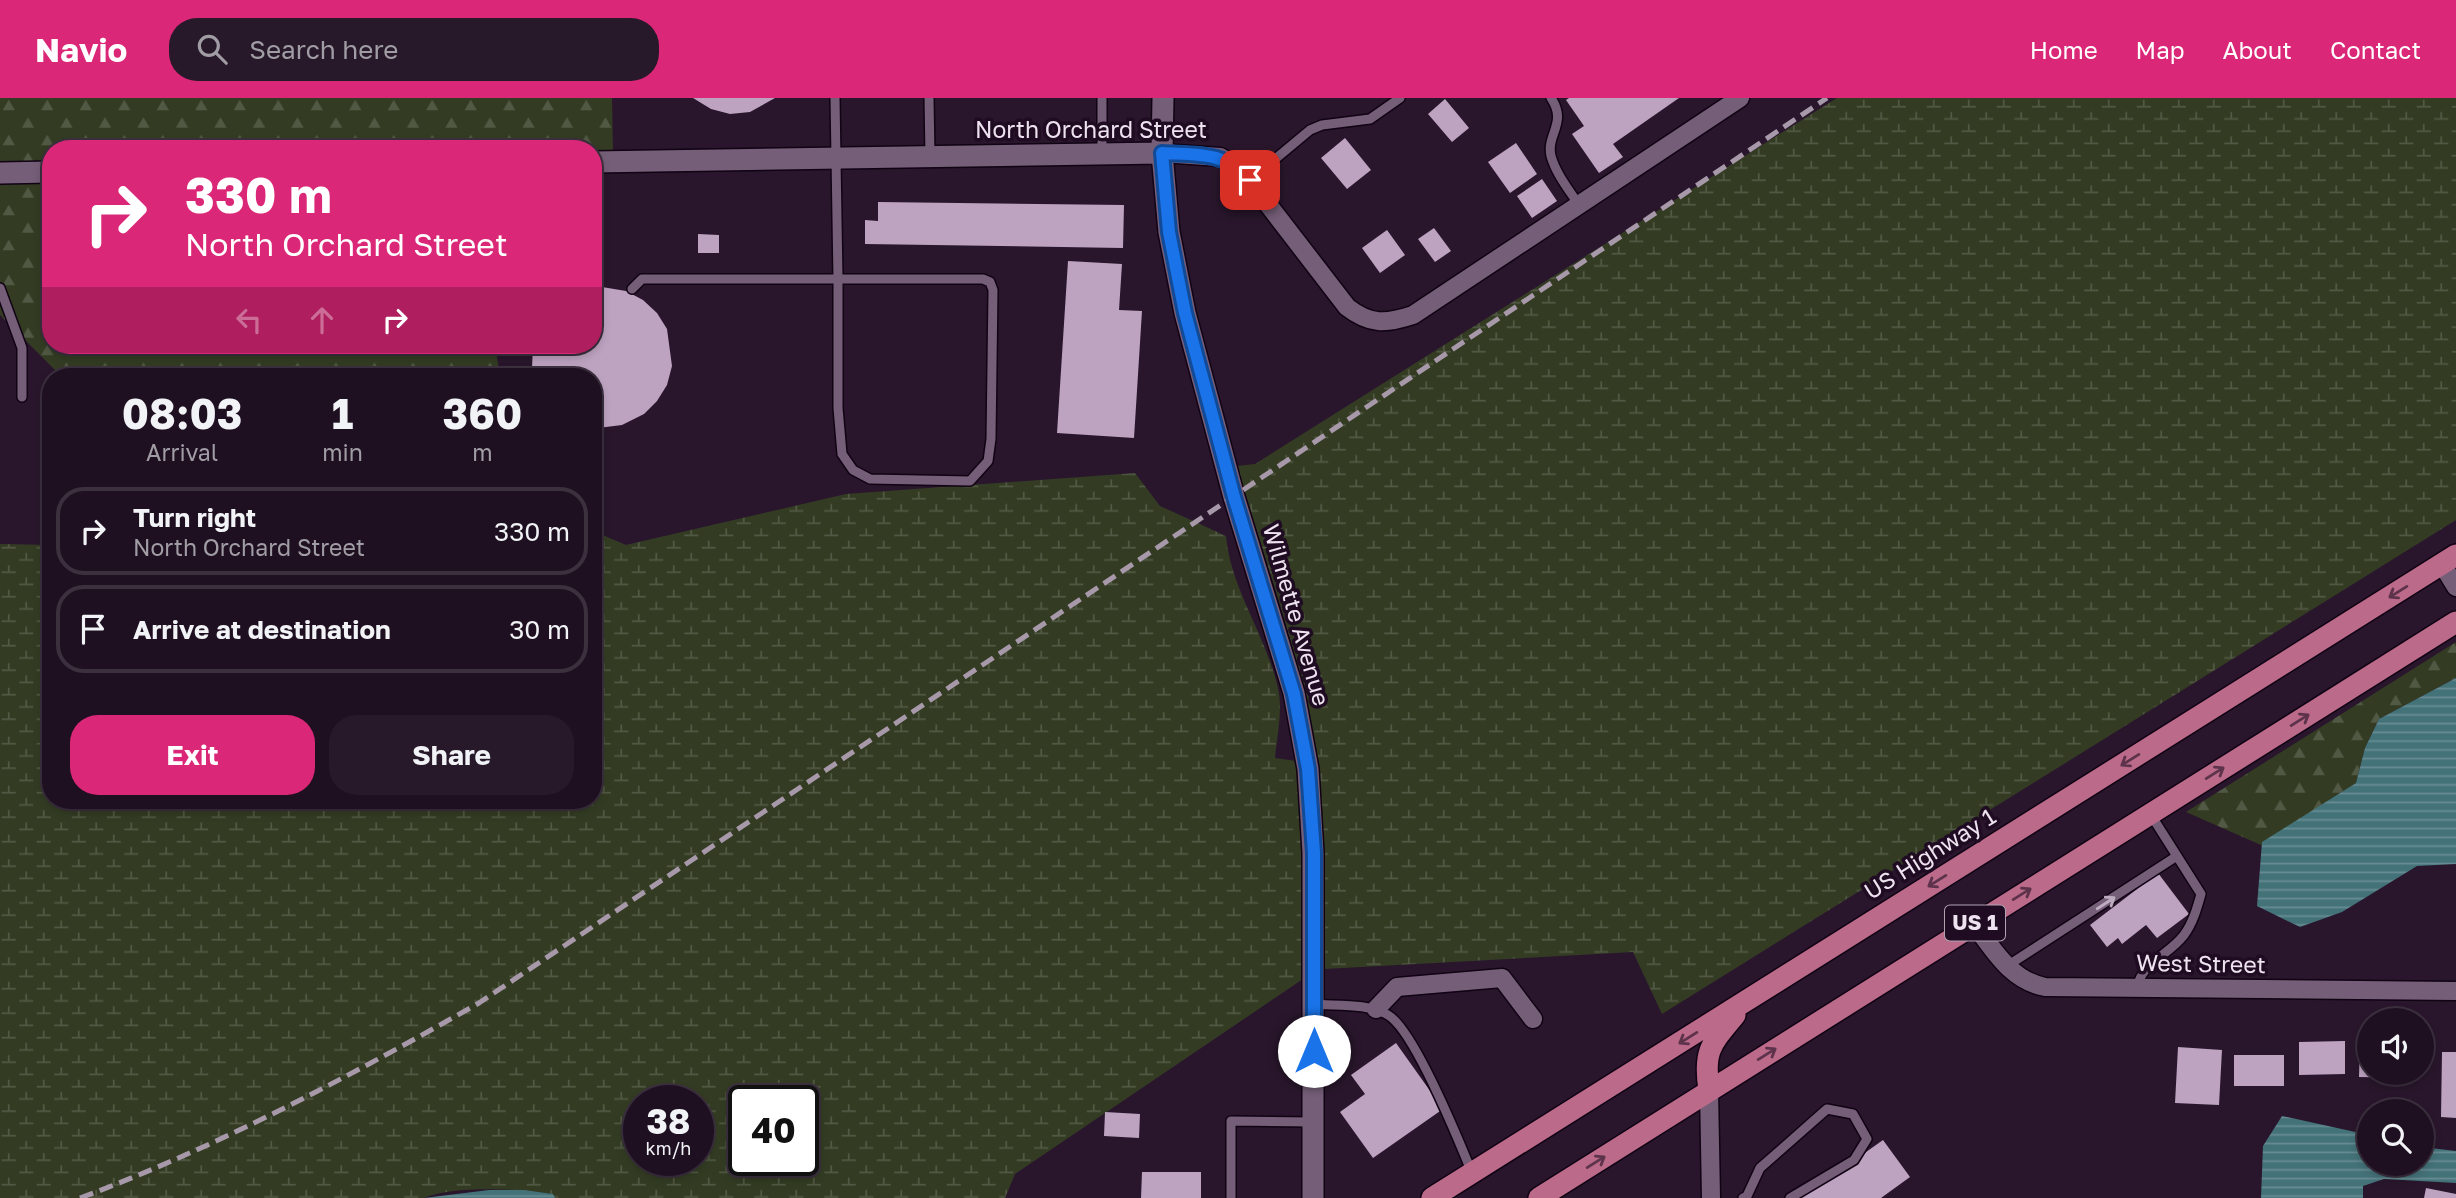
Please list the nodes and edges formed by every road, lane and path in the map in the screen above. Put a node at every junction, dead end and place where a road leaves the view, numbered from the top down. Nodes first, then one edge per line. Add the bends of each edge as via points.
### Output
1 (835, 98) edge
2 (929, 98) edge
3 (1102, 98) edge
4 (1163, 98) edge
5 (1399, 98) edge
6 (1551, 98) edge
7 (1740, 98) edge
8 (1102, 153) junction
9 (1162, 153) junction
10 (930, 156) junction
11 (834, 158) junction
12 (602, 162) edge
13 (42, 172) edge
14 (0, 173) edge
15 (1250, 180) junction
16 (1579, 205) junction
17 (838, 279) junction
18 (0, 288) edge
19 (632, 289) dead end
20 (22, 397) dead end
21 (2449, 560) edge
22 (2456, 587) edge
23 (2456, 622) edge
24 (2150, 814) junction
25 (2177, 856) junction
26 (1974, 923) junction
27 (2007, 966) junction
28 (2137, 988) junction
29 (2456, 991) edge
30 (1745, 1001) junction
31 (1314, 1004) junction
32 (1376, 1009) junction
33 (1533, 1019) dead end
34 (1709, 1090) junction
35 (1313, 1122) junction
36 (1472, 1173) junction
37 (1748, 1197) edge
38 (1231, 1198) edge
39 (1312, 1198) edge
40 (1432, 1198) edge
41 (1539, 1198) edge
42 (1711, 1198) edge
43 (1790, 1198) edge

1 - 11 lane
2 - 10 lane
3 - 8 lane
4 - 9 street, Wilmette Avenue
5 - 15 lane via 1370,119 1311,130
6 - 16 lane via 1559,122 1550,154
7 - 16 street, North Orchard Street
8 - 9 street, North Orchard Street
8 - 10 street, North Orchard Street
9 - 15 street, North Orchard Street via 1220,157
9 - 31 street, Wilmette Avenue via 1169,232 1185,313 1234,497 1294,694 1308,769 1314,853
10 - 11 street, North Orchard Street
11 - 12 street, North Orchard Street
11 - 17 lane
13 - 14 street
15 - 16 street, North Orchard Street via 1348,307 1386,324 1413,315
17 - 17 lane via 842,454 853,470 870,479 970,481 988,461 991,439 990,282
17 - 19 lane via 642,279
18 - 20 lane via 22,348
21 - 22 street
21 -> 30 main road, US Highway 1 / US 1
24 -> 23 main road, US 1
24 - 25 lane
26 -> 24 main road, US 1
27 -> 25 lane
25 - 28 lane via 2201,894 2195,915 2184,935 2139,975
26 - 27 street, West Street
34 -> 26 main road, US 1
27 - 28 street, West Street via 2028,984 2045,988
28 - 29 street, West Street
30 - 34 main road via 1710,1046 1705,1064
30 -> 36 main road, US Highway 1 / US 1
31 - 32 lane
31 - 35 street, Wilmette Avenue
32 - 33 street via 1397,987 1502,978
32 - 36 lane via 1391,1016 1411,1044
41 -> 34 main road, US 1
34 - 42 street
35 - 38 lane via 1231,1121
35 - 39 street, Wilmette Avenue
36 - 40 main road, US Highway 1 / US 1
37 - 43 lane via 1760,1168 1827,1109 1853,1114 1867,1139 1854,1160

